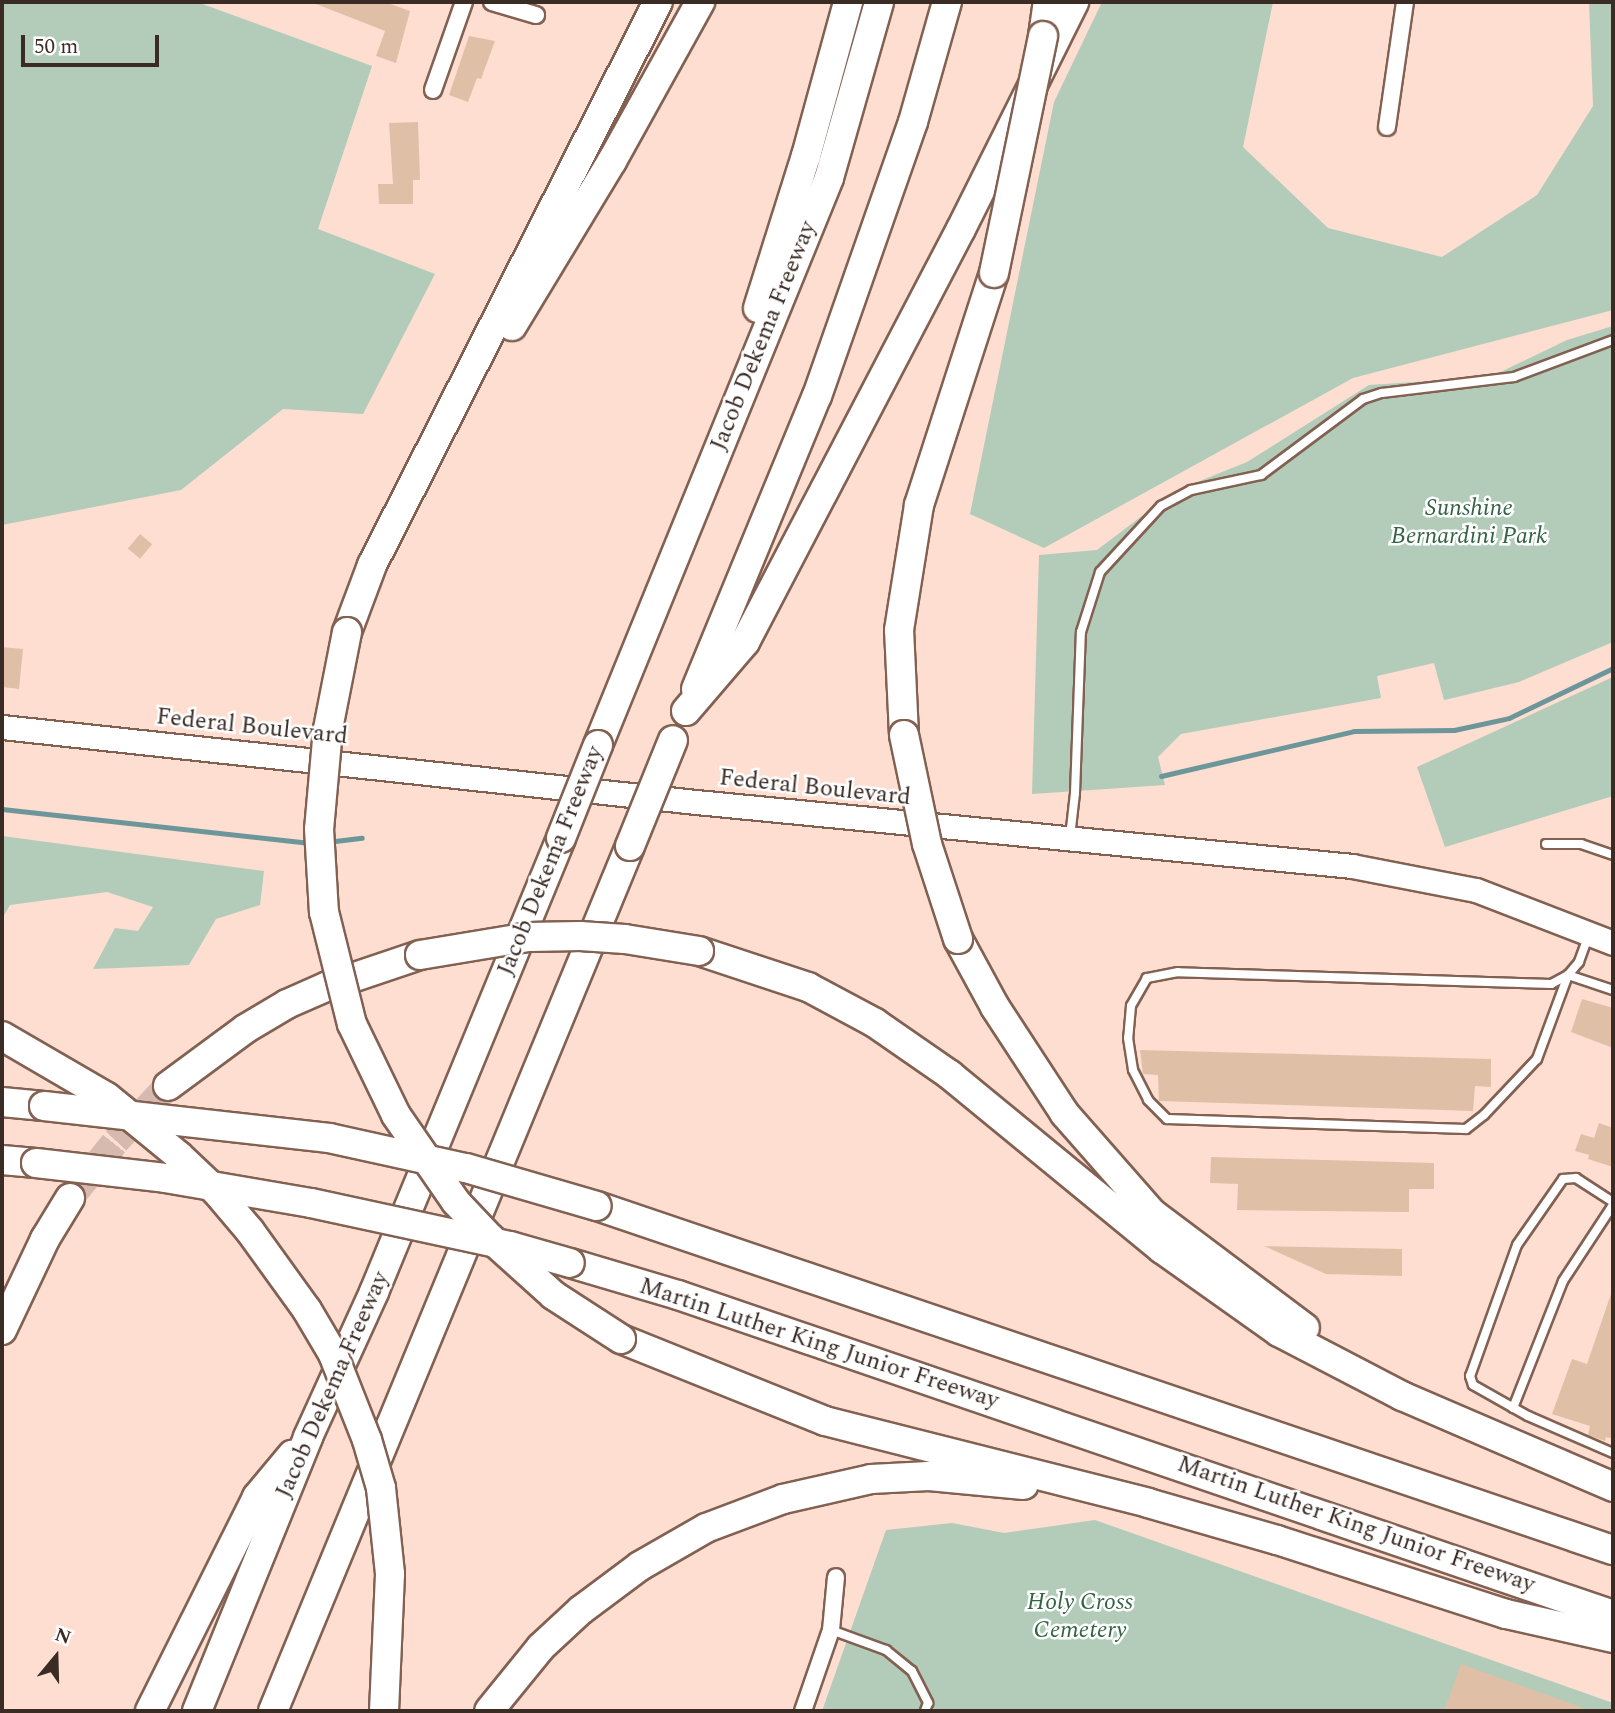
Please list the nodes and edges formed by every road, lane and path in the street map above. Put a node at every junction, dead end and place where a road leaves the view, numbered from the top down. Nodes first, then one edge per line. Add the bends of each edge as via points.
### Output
1 (464, 2) edge
2 (492, 2) edge
3 (658, 2) edge
4 (700, 2) edge
5 (848, 2) edge
6 (879, 2) edge
7 (947, 2) edge
8 (1048, 2) edge
9 (1074, 2) edge
10 (1405, 2) edge
11 (536, 15) dead end
12 (433, 90) dead end
13 (1387, 127) dead end
14 (1613, 340) edge
15 (698, 500) junction
16 (400, 512) junction
17 (686, 711) junction
18 (2, 727) edge
19 (1069, 839) junction
20 (1546, 844) dead end
21 (1613, 855) edge
22 (1589, 934) junction
23 (1613, 943) edge
24 (1568, 975) junction
25 (1613, 990) edge
26 (2, 1036) edge
27 (168, 1086) tunnel mouth
28 (2, 1102) edge
29 (2, 1160) edge
30 (70, 1198) tunnel mouth
31 (1613, 1203) edge
32 (2, 1330) edge
33 (1402, 1396) junction
34 (1513, 1408) junction
35 (307, 1437) junction
36 (1613, 1453) edge
37 (1613, 1487) edge
38 (1209, 1521) junction
39 (1613, 1550) edge
40 (836, 1577) dead end
41 (1613, 1615) edge
42 (831, 1630) junction
43 (1613, 1638) edge
44 (150, 1711) edge
45 (197, 1711) edge
46 (273, 1711) edge
47 (384, 1711) edge
48 (489, 1711) edge
49 (803, 1711) edge
50 (925, 1711) edge

1 - 12 street
2 - 11 street
3 - 16 highway
4 - 16 highway via 612,161
5 - 15 highway via 806,156
6 - 15 highway, Jacob Dekema Freeway via 829,178
7 - 17 highway via 913,122 817,396
8 - 33 highway, bridge via 994,273 919,505 900,630 904,735 927,844 958,939 995,1007 1065,1114 1153,1213 1313,1335
9 - 17 highway via 745,642
10 - 13 street
14 - 19 lane via 1514,377 1363,399 1261,475 1191,490 1161,506 1100,572 1081,632
15 - 35 highway, Jacob Dekema Freeway, bridge via 379,1280
16 - 38 highway, bridge via 372,565 347,632 325,755 319,829 324,912 352,1024 396,1115 456,1202 553,1295 621,1339 825,1421
17 - 46 highway, bridge
18 - 19 main road, Federal Boulevard
19 - 22 main road, Federal Boulevard via 1352,866 1476,890
20 - 21 lane via 1581,844
22 - 23 main road, Federal Boulevard
22 - 24 lane via 1579,962
24 - 24 lane via 1551,984 1178,972 1147,978 1131,1006 1132,1070 1149,1100 1167,1119 1466,1129 1537,1059
24 - 25 lane
26 - 47 highway, bridge via 107,1097 216,1191 307,1310 333,1354 381,1488 390,1574
27 - 33 highway, bridge via 287,1004 420,955 529,937 580,936 699,951 808,987 876,1023 950,1075 1112,1209 1245,1309 1309,1349
28 - 39 highway, bridge via 329,1138 466,1168 597,1206
29 - 41 highway, Martin Luther King Junior Freeway, bridge via 165,1178 311,1203 570,1263 691,1300
30 - 32 highway via 45,1238
31 - 34 lane via 1563,1281
31 - 34 lane via 1576,1178 1563,1179 1517,1245 1470,1376 1473,1385
33 - 37 highway
34 - 36 lane
35 - 44 highway via 257,1497
35 - 45 highway, Jacob Dekema Freeway
38 - 43 highway via 1506,1614
38 - 48 highway via 1003,1482 929,1476 871,1479 782,1499 706,1528 597,1597 541,1647
40 - 42 street
42 - 49 street
42 - 50 lane via 886,1650 912,1671 928,1703

